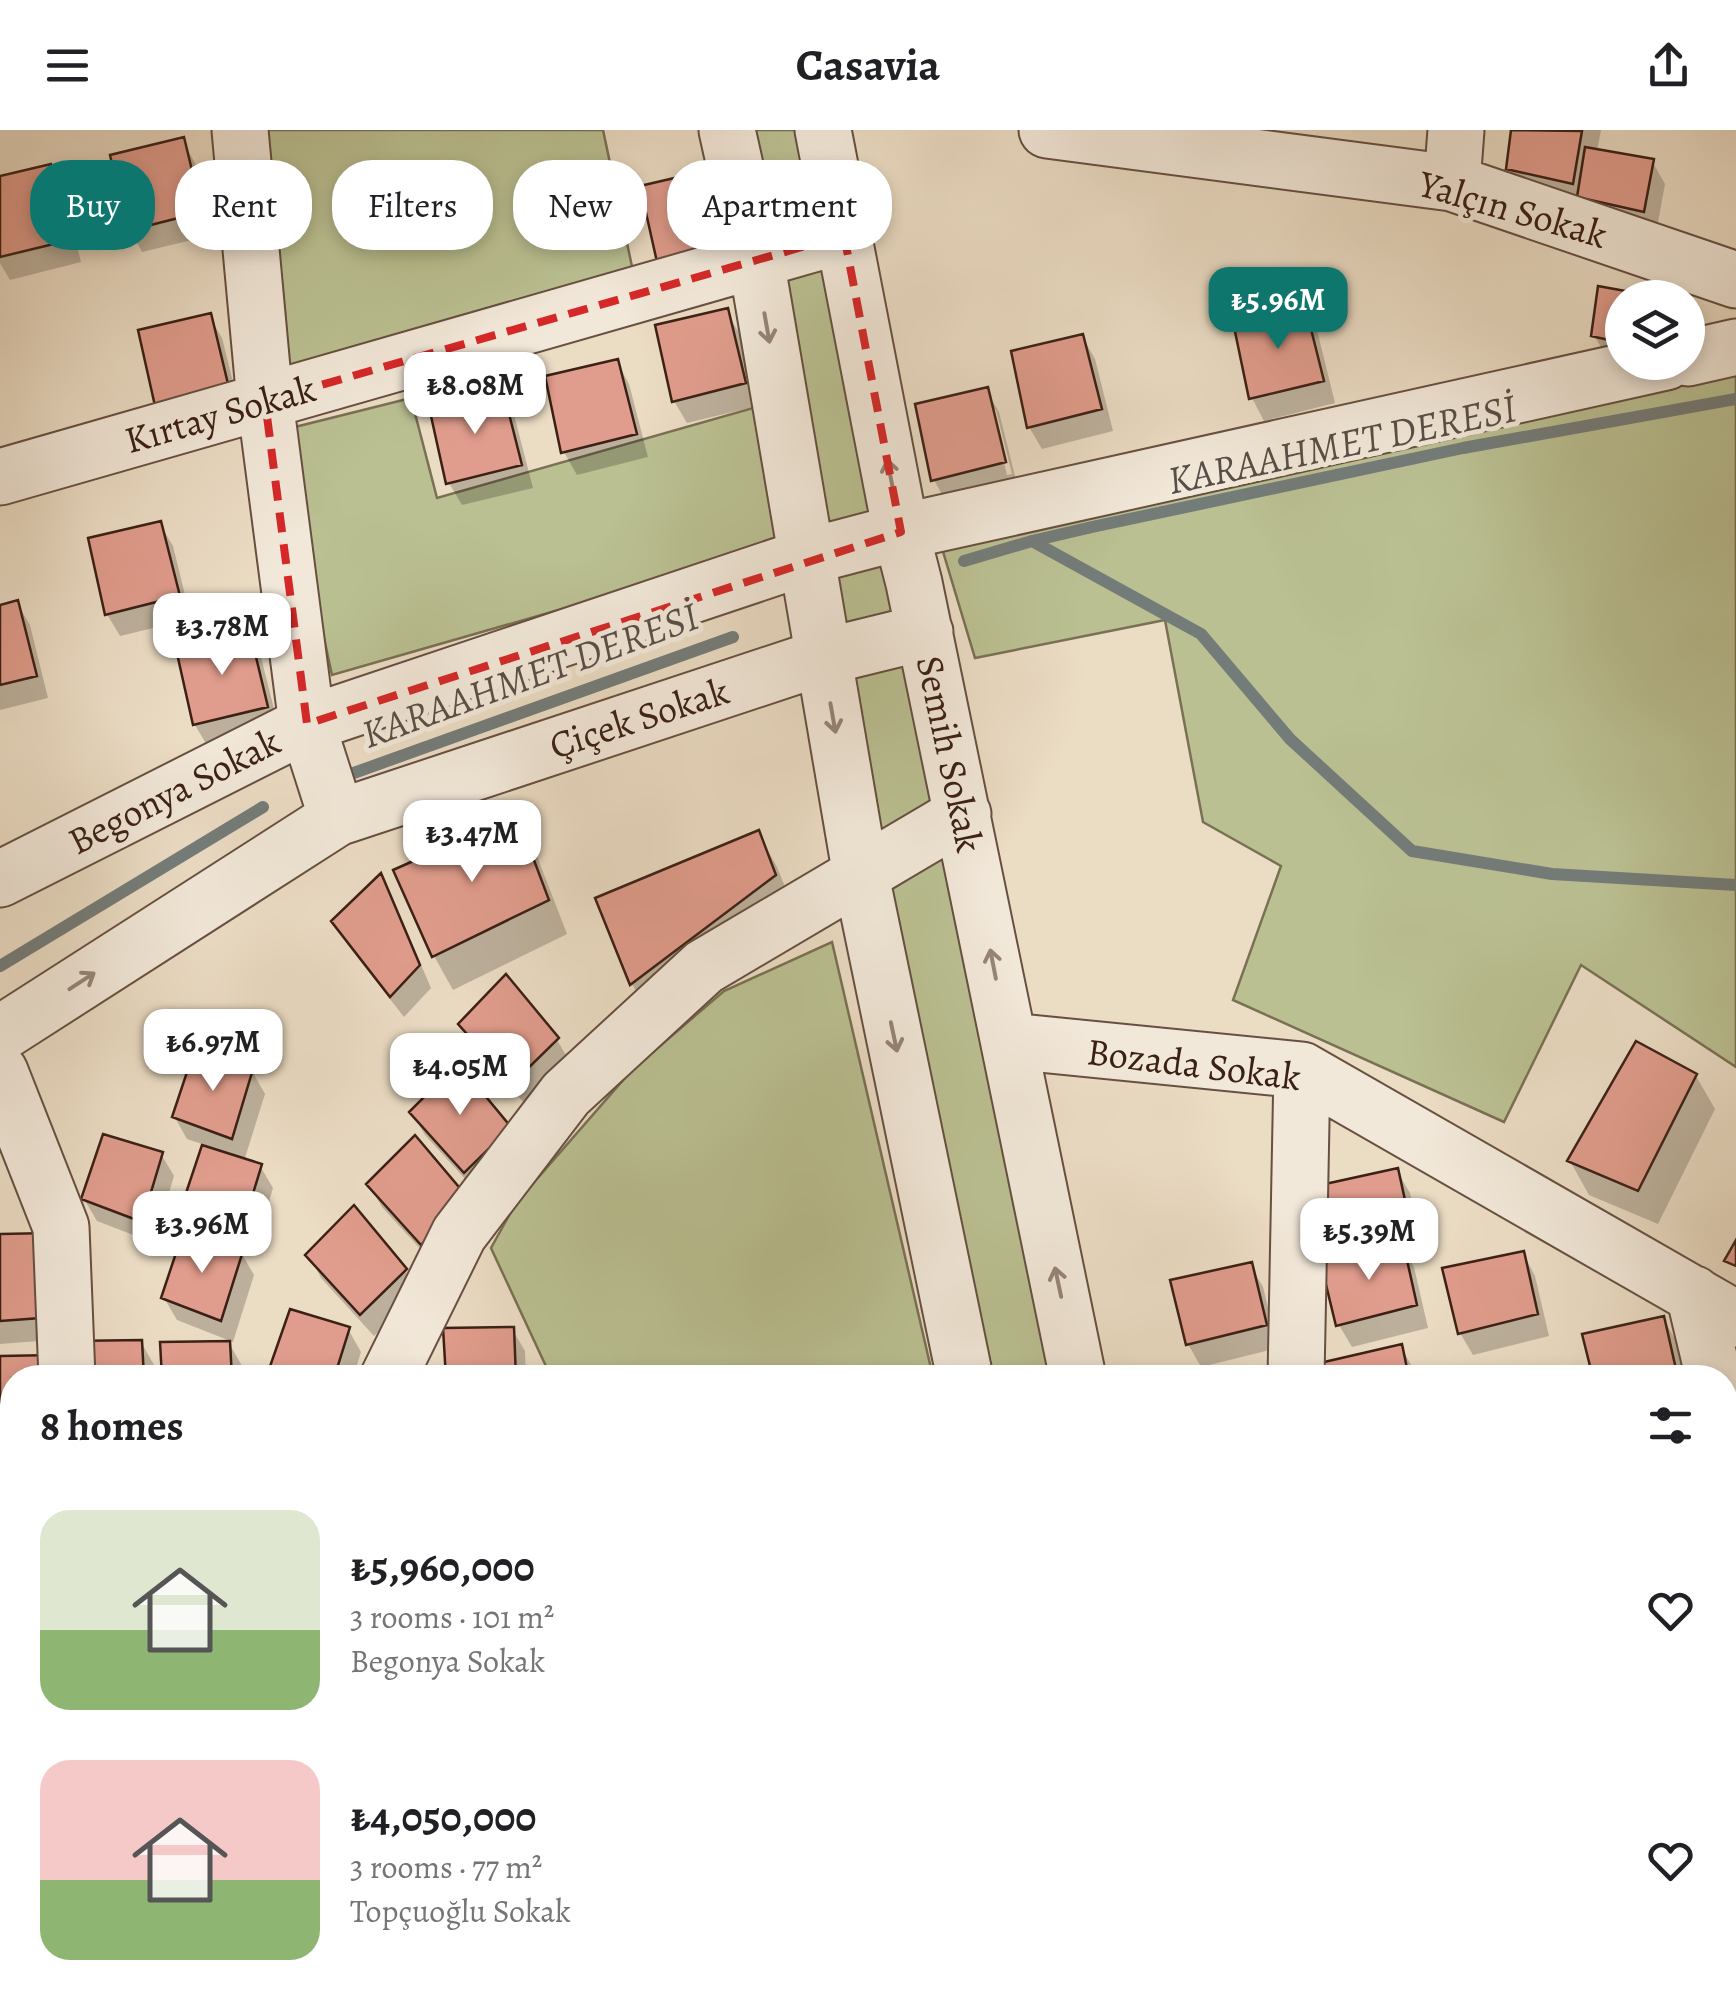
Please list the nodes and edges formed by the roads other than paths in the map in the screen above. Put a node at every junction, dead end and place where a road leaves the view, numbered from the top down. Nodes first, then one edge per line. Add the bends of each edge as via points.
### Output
1 (240, 130) edge
2 (726, 130) edge
3 (823, 130) edge
4 (1047, 130) edge
5 (1454, 156) edge
6 (829, 160) edge
7 (791, 250) edge
8 (847, 250) edge
9 (756, 260) junction
10 (1736, 280) edge
11 (1736, 347) edge
12 (1705, 354) edge
13 (1605, 380) edge
14 (265, 401) junction
15 (0, 477) edge
16 (913, 582) junction
17 (833, 602) junction
18 (308, 724) junction
19 (963, 814) junction
20 (336, 818) junction
21 (860, 876) junction
22 (0, 879) edge
23 (0, 1034) edge
24 (1008, 1042) junction
25 (1302, 1070) junction
26 (0, 1072) edge
27 (1715, 1306) edge
28 (66, 1365) edge
29 (394, 1365) edge
30 (962, 1365) edge
31 (1075, 1365) edge
32 (1296, 1365) edge
33 (1714, 1365) edge

1 - 14 street
2 - 9 street
3 - 6 street, Semih Sokak
4 - 5 street, Yalçın Sokak
5 - 10 street, Yalçın Sokak
7 - 9 street, Kırtay Sokak
16 -> 8 street, Semih Sokak
9 - 14 street, Kırtay Sokak
9 -> 17 street
11 - 12 street
13 - 16 street
14 - 15 street, Kırtay Sokak
14 - 18 street
16 - 17 street, Çiçek Sokak
16 - 17 street via 900,558 862,544
16 - 19 street, Semih Sokak
17 - 18 street, Begonya Sokak
17 - 20 street, Çiçek Sokak
17 -> 21 street
18 - 20 street
18 - 22 street, Begonya Sokak
19 - 21 street
24 -> 19 street, Semih Sokak
23 -> 20 street, Çiçek Sokak
21 - 29 street via 704,967 566,1094 459,1234
21 -> 30 street
24 - 25 street, Bozada Sokak
31 -> 24 street, Semih Sokak
25 - 27 street, Bozada Sokak
25 - 32 street
26 - 28 street via 61,1227
27 - 33 street

